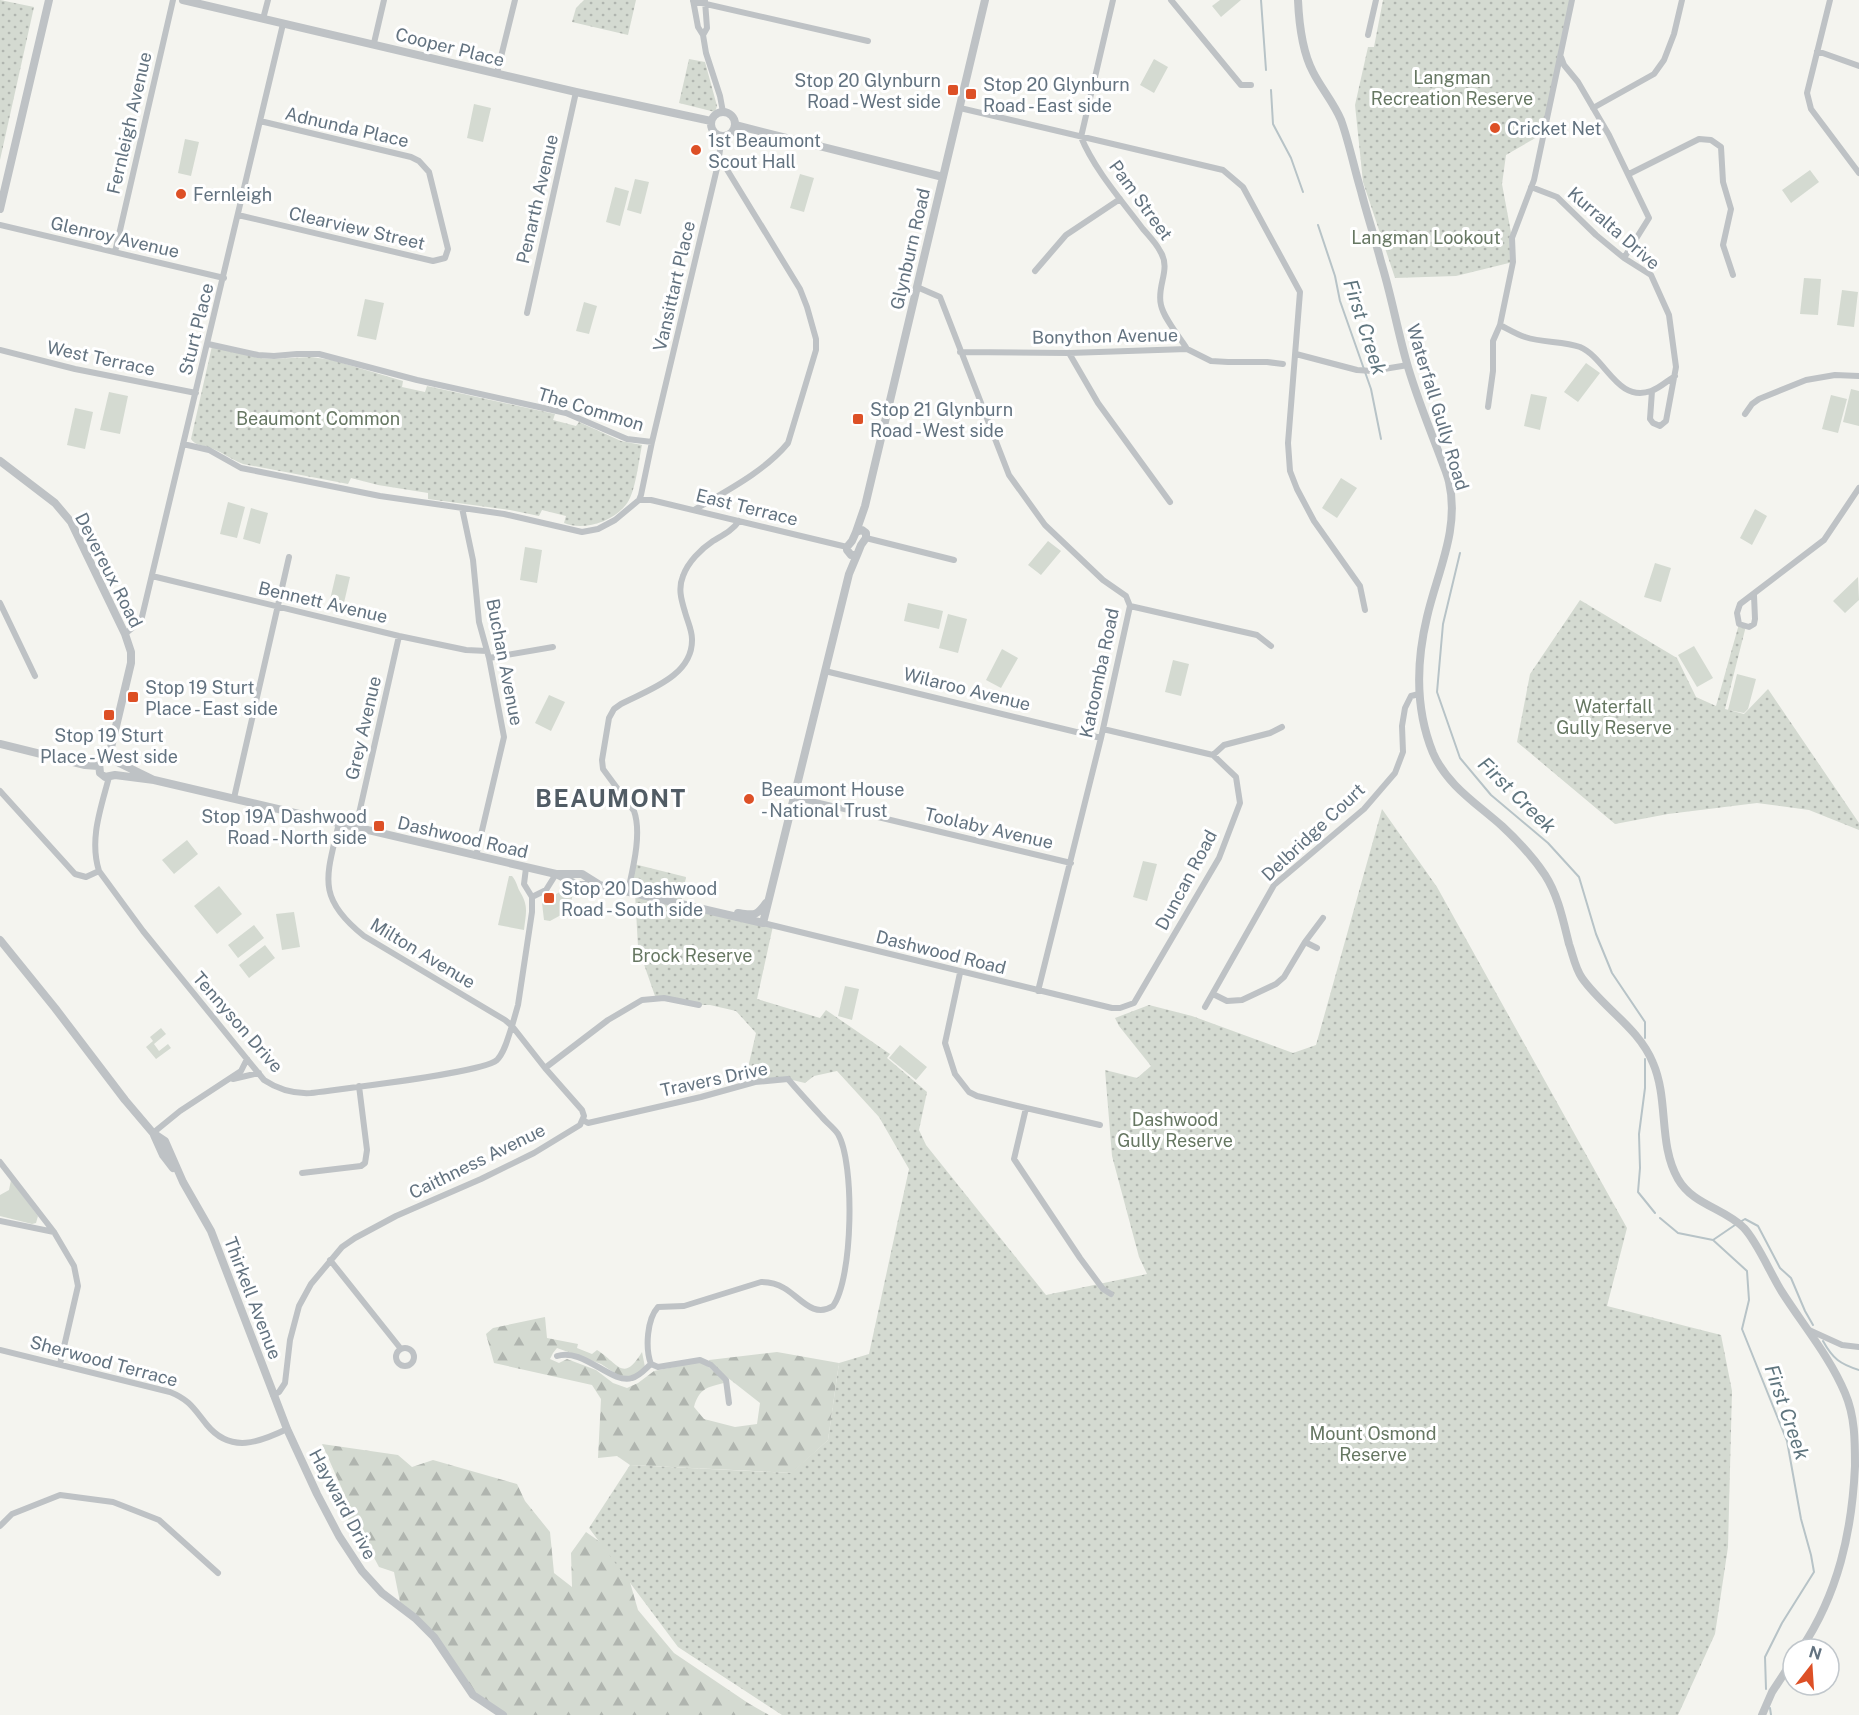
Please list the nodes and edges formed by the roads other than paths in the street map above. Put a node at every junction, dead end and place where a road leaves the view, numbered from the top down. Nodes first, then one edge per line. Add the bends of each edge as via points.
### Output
1 (49, 0) edge
2 (172, 0) edge
3 (183, 0) edge
4 (268, 0) edge
5 (384, 0) edge
6 (515, 0) edge
7 (693, 0) edge
8 (985, 0) edge
9 (1113, 0) edge
10 (1171, 0) edge
11 (1298, 0) edge
12 (1376, 0) edge
13 (1572, 0) edge
14 (1682, 0) edge
15 (1830, 0) edge
16 (705, 1) edge
17 (263, 19) junction
18 (283, 24) junction
19 (703, 35) junction
20 (1368, 35) dead end
21 (868, 41) dead end
22 (374, 43) junction
23 (1817, 51) junction
24 (1561, 57) junction
25 (1859, 66) edge
26 (497, 73) junction
27 (1251, 85) dead end
28 (576, 92) junction
29 (960, 108) junction
30 (1593, 108) junction
31 (723, 112) junction
32 (711, 121) junction
33 (260, 122) junction
34 (735, 125) junction
35 (722, 136) junction
36 (1081, 137) junction
37 (718, 164) junction
38 (1859, 173) edge
39 (1629, 174) junction
40 (943, 177) junction
41 (1532, 188) junction
42 (1120, 199) junction
43 (0, 207) edge
44 (238, 215) junction
45 (0, 225) edge
46 (114, 252) junction
47 (1624, 258) junction
48 (433, 261) joint
49 (1035, 271) dead end
50 (1733, 275) dead end
51 (224, 278) junction
52 (917, 287) junction
53 (526, 313) dead end
54 (1500, 325) junction
55 (208, 344) junction
56 (1187, 349) junction
57 (0, 350) edge
58 (960, 352) junction
59 (1069, 353) junction
60 (1296, 354) junction
61 (1283, 364) dead end
62 (1408, 365) junction
63 (1675, 376) junction
64 (1859, 376) edge
65 (1652, 391) junction
66 (196, 393) junction
67 (1488, 407) dead end
68 (1745, 414) dead end
69 (652, 442) junction
70 (183, 444) junction
71 (0, 461) edge
72 (1859, 488) edge
73 (639, 500) junction
74 (1170, 502) dead end
75 (865, 506) junction
76 (462, 508) junction
77 (694, 510) junction
78 (739, 521) junction
79 (856, 532) junction
80 (866, 535) junction
81 (847, 549) junction
82 (857, 555) junction
83 (289, 557) dead end
84 (954, 560) dead end
85 (849, 574) junction
86 (152, 576) junction
87 (1754, 594) junction
88 (0, 603) edge
89 (276, 606) junction
90 (1130, 606) junction
91 (1365, 610) dead end
92 (125, 634) junction
93 (399, 636) junction
94 (1271, 645) dead end
95 (553, 647) dead end
96 (488, 655) junction
97 (825, 671) junction
98 (35, 676) dead end
99 (1419, 694) junction
100 (1282, 728) dead end
101 (1103, 729) junction
102 (1101, 738) junction
103 (0, 744) edge
104 (1213, 755) junction
105 (109, 756) junction
106 (119, 763) junction
107 (98, 766) junction
108 (112, 776) junction
109 (154, 780) junction
110 (0, 791) edge
111 (794, 797) junction
112 (234, 798) junction
113 (339, 823) junction
114 (356, 827) junction
115 (476, 856) junction
116 (1071, 863) junction
117 (526, 868) junction
118 (99, 871) junction
119 (556, 874) junction
120 (628, 891) junction
121 (532, 897) junction
122 (769, 901) junction
123 (728, 915) junction
124 (1323, 918) dead end
125 (763, 923) junction
126 (0, 940) edge
127 (1305, 942) junction
128 (1317, 948) dead end
129 (960, 973) junction
130 (1038, 991) junction
131 (1213, 994) junction
132 (699, 1005) dead end
133 (1205, 1007) dead end
134 (1112, 1008) joint
135 (512, 1026) junction
136 (247, 1059) junction
137 (545, 1068) junction
138 (259, 1073) junction
139 (226, 1080) junction
140 (360, 1086) junction
141 (1026, 1108) junction
142 (583, 1120) junction
143 (1100, 1125) dead end
144 (153, 1133) junction
145 (0, 1162) edge
146 (302, 1173) dead end
147 (0, 1221) edge
148 (54, 1232) junction
149 (330, 1260) junction
150 (1111, 1294) dead end
151 (1808, 1330) junction
152 (1859, 1347) edge
153 (401, 1349) dead end
154 (0, 1350) edge
155 (557, 1356) dead end
156 (60, 1364) junction
157 (651, 1364) junction
158 (273, 1395) junction
159 (729, 1403) dead end
160 (287, 1429) junction
161 (0, 1526) edge
162 (218, 1572) dead end
163 (1809, 1637) edge
164 (1781, 1678) edge
165 (503, 1715) edge
166 (1762, 1715) edge

1 - 43 street
2 - 46 street, Fernleigh Avenue
3 - 17 street, Cooper Place
4 - 17 street
5 - 22 street
6 - 26 street
7 - 16 street
7 - 19 street
8 - 29 street, Glynburn Road
9 - 36 street
10 - 27 street via 1241,85
11 - 62 street, Waterfall Gully Road via 1310,67 1340,118
12 - 20 street
13 - 24 street
14 - 30 street via 1674,34 1654,74
15 - 23 street
16 - 19 street via 707,28
16 - 21 street
17 - 18 street, Cooper Place
18 - 22 street, Cooper Place
18 - 33 street, Sturt Place
19 - 31 street
22 - 26 street, Cooper Place
23 - 25 street
23 - 38 street via 1808,93 1811,108
24 - 30 street
24 - 41 street
26 - 28 street, Cooper Place
28 - 32 street, Cooper Place
28 - 53 street, Penarth Avenue
29 - 36 street
29 - 40 street, Glynburn Road
30 - 39 street
31 - 32 street
31 - 34 street via 731,115
32 - 35 street via 713,131
33 - 44 street, Sturt Place
33 - 48 street, Adnunda Place via 419,161 429,172 448,249 445,258
34 - 35 street via 731,133
34 - 40 street
35 - 37 street, Vansittart Place
36 - 42 street, Pam Street
36 - 60 street via 1223,170 1243,187 1300,292
37 - 69 street, Vansittart Place
37 - 77 street via 726,168 800,289 813,325 816,350 788,443 745,479
39 - 47 street via 1648,218
39 - 50 street via 1699,139 1711,140 1721,147 1723,182 1731,209 1723,245
40 - 52 street, Glynburn Road
41 - 47 street, Kurralta Drive via 1557,197
41 - 54 street via 1512,238 1513,262
42 - 49 street via 1066,235
42 - 56 street, Pam Street via 1161,252 1165,263 1161,305
44 - 48 street, Clearview Street
44 - 51 street, Sturt Place
45 - 46 street, Glenroy Avenue
46 - 51 street, Glenroy Avenue
47 - 63 street, Kurralta Drive via 1651,275 1669,315
51 - 55 street, Sturt Place
52 - 58 street, Katoomba Road via 940,297
52 - 75 street, Glynburn Road
54 - 65 street via 1526,337 1580,347 1599,360 1620,386 1634,392
54 - 67 street via 1493,341
55 - 66 street, Sturt Place
55 - 69 street, The Common via 258,355 319,354 567,413 627,438
56 - 59 street, Bonython Avenue
56 - 61 street, Bonython Avenue via 1211,361
57 - 66 street, West Terrace
58 - 59 street, Bonython Avenue
58 - 90 street, Katoomba Road via 1009,475 1045,525 1126,597
59 - 74 street via 1098,403
60 - 62 street via 1357,370
60 - 91 street via 1288,443 1290,471 1314,521 1360,586
62 - 99 street, Waterfall Gully Road via 1449,482 1453,511 1427,617
63 - 65 street
63 - 65 street, Kurralta Drive via 1666,421 1659,426 1650,419
64 - 68 street via 1806,380 1760,399
66 - 70 street, Sturt Place
69 - 73 street, The Common
70 - 76 street via 209,450 241,468
70 - 86 street, Sturt Place
71 - 92 street, Devereux Road via 55,503 71,522
72 - 87 street via 1824,540
73 - 76 street via 607,525 582,532
73 - 77 street, East Terrace
75 - 79 street, Glynburn Road
75 - 80 street, Glynburn Road
76 - 96 street, Buchan Avenue via 479,622
77 - 78 street, East Terrace
78 - 81 street, East Terrace
78 - 120 street via 698,554 684,573 680,586 692,638 689,657 667,681 621,704 609,718 603,769 637,818
79 - 80 street via 860,530
79 - 81 street, Glynburn Road
80 - 82 street
80 - 84 street
81 - 82 street via 851,555
81 - 85 street
82 - 85 street
83 - 89 street
85 - 97 street
86 - 89 street, Bennett Avenue
86 - 92 street, Sturt Place via 141,621
87 - 87 street via 1740,604 1739,624 1754,624
88 - 98 street
89 - 93 street, Bennett Avenue
89 - 112 street
90 - 94 street via 1257,635
90 - 101 street, Katoomba Road
92 - 105 street, Devereux Road via 131,663
93 - 96 street, Bennett Avenue
93 - 114 street, Grey Avenue
95 - 96 street, Bennett Avenue
96 - 115 street, Buchan Avenue via 504,737
97 - 102 street, Wilaroo Avenue
97 - 111 street
99 - 131 street, Delbridge Court via 1411,696 1405,708 1403,752 1395,773 1364,809 1274,885
99 - 151 street, Waterfall Gully Road via 1428,739 1444,773 1536,862 1555,894 1582,978 1652,1059 1660,1084 1667,1145 1678,1179 1696,1199 1747,1231
100 - 104 street via 1224,745
101 - 102 street, Katoomba Road
101 - 104 street
102 - 116 street, Katoomba Road
103 - 107 street
104 - 134 street, Duncan Road via 1236,777 1240,803 1219,858 1134,1003
105 - 106 street
105 - 107 street
106 - 108 street via 119,770
106 - 109 street
107 - 108 street via 102,775
108 - 109 street
108 - 118 street, Tennyson Drive via 101,799 95,830
109 - 112 street, Dashwood Road
110 - 118 street via 75,874 86,877
111 - 116 street, Toolaby Avenue
111 - 122 street
112 - 113 street, Dashwood Road
113 - 114 street, Dashwood Road
113 - 135 street, Milton Avenue via 328,881 334,904 344,918 364,936
114 - 115 street, Dashwood Road
115 - 117 street, Dashwood Road
116 - 130 street, Katoomba Road
117 - 119 street, Dashwood Road
117 - 121 street via 524,884
118 - 136 street, Tennyson Drive via 143,932
119 - 120 street, Dashwood Road via 578,885
119 - 121 street via 546,890
120 - 123 street, Dashwood Road
121 - 135 street via 529,936
122 - 123 street, Dashwood Road via 753,915
122 - 125 street
123 - 125 street, Dashwood Road
124 - 127 street
125 - 129 street, Dashwood Road
126 - 144 street, Thirkell Avenue
127 - 128 street
127 - 131 street via 1276,984 1242,1000 1227,1001
129 - 130 street, Dashwood Road
129 - 141 street via 945,1043 955,1074 977,1096
130 - 134 street, Dashwood Road
131 - 133 street, Delbridge Court
132 - 137 street via 642,1000 608,1020
135 - 137 street
135 - 140 street, Tennyson Drive via 496,1062
136 - 138 street, Tennyson Drive
136 - 139 street via 241,1071
137 - 142 street via 582,1110
138 - 139 street
138 - 140 street, Tennyson Drive via 274,1086 297,1094
139 - 144 street
140 - 146 street via 368,1150 365,1163
141 - 143 street
141 - 150 street via 1014,1159 1080,1258
142 - 149 street, Caithness Avenue via 534,1154 365,1232
142 - 157 street, Travers Drive via 588,1123 755,1082 788,1079 838,1134 847,1160 847,1257 841,1291 833,1306 821,1311 813,1309 781,1286 761,1282 684,1306 658,1307 649,1329 647,1354
144 - 158 street, Thirkell Avenue via 211,1231
145 - 148 street
147 - 148 street
148 - 156 street via 74,1266 78,1286
149 - 153 street
149 - 158 street, Caithness Avenue via 299,1306 285,1383
151 - 152 street via 1842,1345
151 - 163 street, Waterfall Gully Road via 1847,1396 1855,1447 1852,1510 1845,1551 1830,1597
154 - 156 street, Sherwood Terrace
155 - 157 street via 564,1353 594,1364 621,1380 632,1379
156 - 160 street, Sherwood Terrace via 182,1397 209,1428 230,1441 259,1442
157 - 159 street via 658,1367 700,1360 711,1365 726,1380
158 - 160 street, Thirkell Avenue
160 - 165 street, Hayward Drive via 339,1536 362,1571 434,1637 473,1695
161 - 162 street via 12,1514 60,1495 113,1502 159,1520
164 - 166 street

